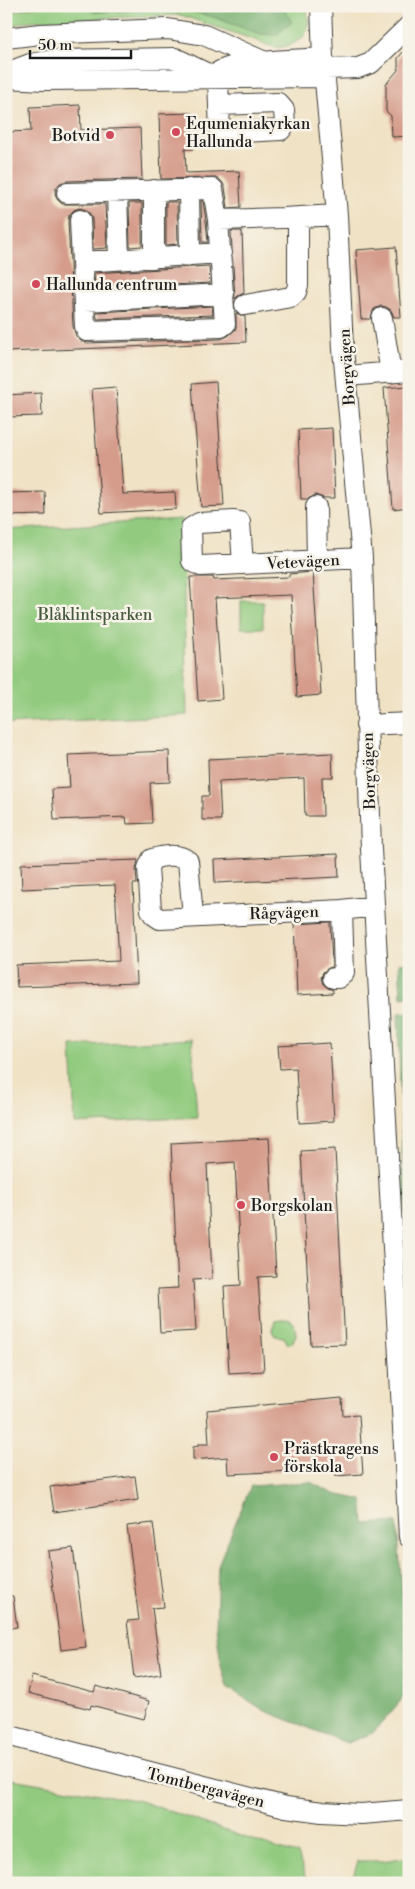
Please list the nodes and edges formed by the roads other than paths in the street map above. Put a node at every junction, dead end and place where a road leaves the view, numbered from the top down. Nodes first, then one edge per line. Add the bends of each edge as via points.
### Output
1 (321, 6) edge
2 (409, 26) edge
3 (6, 38) edge
4 (265, 62) junction
5 (325, 68) junction
6 (6, 73) edge
7 (6, 78) edge
8 (218, 79) junction
9 (219, 104) dead end
10 (188, 189) junction
11 (154, 190) junction
12 (117, 191) junction
13 (67, 193) dead end
14 (337, 215) junction
15 (290, 218) junction
16 (80, 220) dead end
17 (218, 220) junction
18 (221, 253) junction
19 (190, 255) junction
20 (154, 258) junction
21 (119, 260) junction
22 (82, 262) junction
23 (224, 294) junction
24 (84, 301) junction
25 (245, 305) dead end
26 (382, 318) dead end
27 (400, 372) edge
28 (346, 376) junction
29 (316, 507) dead end
30 (362, 558) junction
31 (317, 561) junction
32 (243, 564) dead end
33 (409, 723) edge
34 (366, 725) junction
35 (374, 906) junction
36 (342, 910) junction
37 (193, 916) dead end
38 (333, 978) dead end
39 (409, 1537) edge
40 (6, 1735) edge
41 (409, 1810) edge

1 - 5 street, Borgvägen
2 - 5 street via 371,63 358,68
3 - 4 street via 49,33 168,29 204,34
4 - 5 street
4 - 8 street via 227,67 220,71
5 - 8 street
5 - 14 street, Borgvägen
6 - 8 street via 30,64 56,60 175,58
7 - 8 street
8 - 9 street
10 - 11 street
10 - 17 street via 214,189
10 - 19 street
11 - 12 street
11 - 20 street
12 - 13 street
12 - 21 street
14 - 15 street
14 - 28 street, Borgvägen
15 - 17 street
15 - 25 street via 298,285 296,292 291,297
16 - 22 street
17 - 18 street
18 - 19 street
18 - 23 street
19 - 20 street
20 - 21 street
21 - 22 street
22 - 24 street
23 - 24 street
23 - 24 street via 226,321 221,327 89,332 85,326
26 - 27 street
27 - 28 street
28 - 30 street, Borgvägen
29 - 31 street
30 - 31 street, Vetevägen
30 - 34 street, Borgvägen
31 - 32 street, Vetevägen
33 - 34 street
34 - 35 street, Borgvägen
35 - 36 street, Rågvägen
35 - 39 street, Borgvägen
36 - 37 street, Rågvägen
36 - 38 street via 344,972
40 - 41 street, Tomtbergavägen via 286,1807 361,1814

